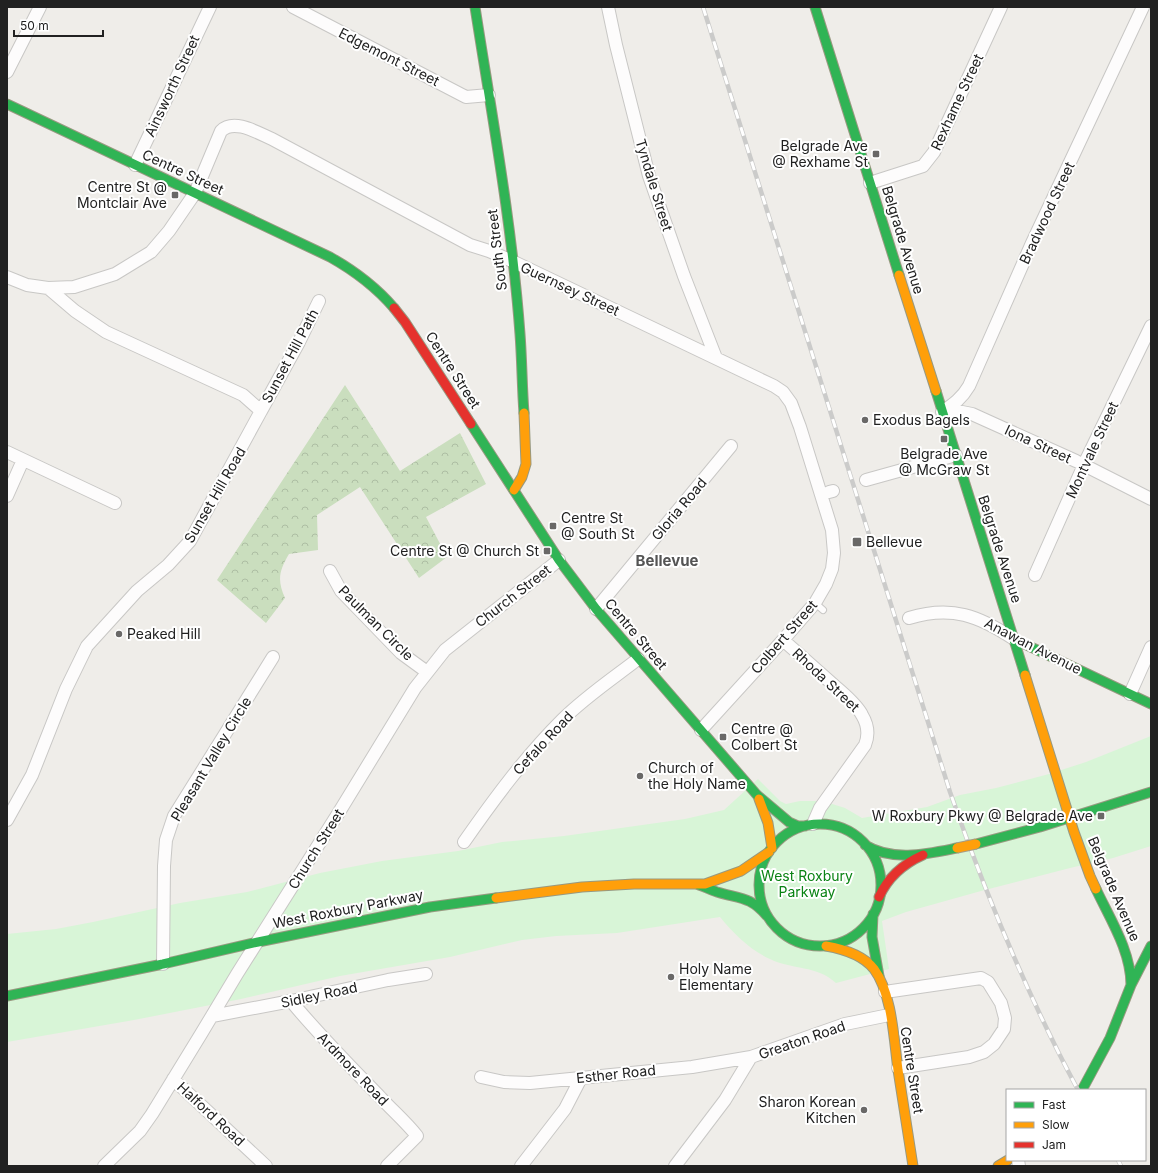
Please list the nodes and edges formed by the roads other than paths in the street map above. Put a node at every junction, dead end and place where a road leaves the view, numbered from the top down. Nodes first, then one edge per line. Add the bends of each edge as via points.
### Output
1 (40, 7) edge
2 (210, 7) edge
3 (293, 7) edge
4 (475, 7) edge
5 (608, 7) edge
6 (815, 7) edge
7 (1002, 7) edge
8 (1143, 7) edge
9 (7, 72) edge
10 (489, 95) junction
11 (7, 104) edge
12 (135, 165) junction
13 (870, 183) junction
14 (195, 192) junction
15 (512, 261) junction
16 (7, 278) edge
17 (48, 288) junction
18 (319, 301) dead end
19 (1151, 326) edge
20 (716, 358) junction
21 (261, 411) junction
22 (942, 412) junction
23 (731, 446) dead end
24 (7, 452) edge
25 (956, 455) junction
26 (23, 460) junction
27 (1084, 466) junction
28 (870, 479) dead end
29 (514, 490) junction
30 (7, 496) edge
31 (1151, 499) edge
32 (115, 503) dead end
33 (832, 530) joint
34 (559, 560) junction
35 (330, 571) dead end
36 (1035, 575) dead end
37 (596, 609) junction
38 (909, 618) dead end
39 (1014, 639) junction
40 (783, 640) junction
41 (1151, 647) edge
42 (273, 656) dead end
43 (638, 659) junction
44 (427, 672) junction
45 (1130, 694) junction
46 (1151, 704) edge
47 (701, 730) junction
48 (1151, 792) edge
49 (757, 795) junction
50 (1070, 818) junction
51 (7, 820) edge
52 (809, 825) junction
53 (464, 842) dead end
54 (865, 845) junction
55 (770, 850) junction
56 (923, 855) junction
57 (700, 885) junction
58 (879, 897) junction
59 (873, 914) junction
60 (768, 917) junction
61 (258, 942) junction
62 (825, 945) junction
63 (1151, 946) edge
64 (163, 964) junction
65 (426, 974) dead end
66 (880, 979) junction
67 (1131, 985) junction
68 (885, 992) junction
69 (7, 996) edge
70 (291, 1001) junction
71 (889, 1015) junction
72 (212, 1016) junction
73 (751, 1057) junction
74 (898, 1068) junction
75 (481, 1078) dead end
76 (581, 1078) junction
77 (173, 1079) junction
78 (1083, 1087) edge
79 (104, 1166) edge
80 (266, 1166) edge
81 (387, 1166) edge
82 (521, 1166) edge
83 (675, 1166) edge
84 (913, 1166) edge

1 - 9 street
2 - 12 street, Ainsworth Street
3 - 10 street, Edgemont Street via 466,97
4 - 10 main road, South Street
5 - 20 street, Tyndale Street via 649,176
6 - 13 main road, Belgrade Avenue
7 - 13 street, Rexhame Street via 934,152 923,166
8 - 22 street, Bradwood Street via 1032,243 969,386 954,404
10 - 15 main road, South Street
11 - 12 main road, Centre Street
12 - 14 main road, Centre Street
13 - 22 main road, Belgrade Avenue
14 - 15 street, Guernsey Street via 221,131 226,127 237,126 272,139 470,245
14 - 17 street, Guernsey Street via 169,231 151,252 115,274 74,286
14 - 29 main road, Centre Street via 339,261 378,290 405,322
15 - 20 street, Guernsey Street
15 - 29 main road, South Street via 520,335 526,464
16 - 17 street, Guernsey Street via 26,285
17 - 21 street via 74,311 106,332 243,395
18 - 21 street, Sunset Hill Path
19 - 27 street, Montvale Street
20 - 33 street, Guernsey Street via 774,386 783,392 791,403
21 - 51 street, Sunset Hill Road via 190,541 168,565 137,591 87,646 66,689 32,775
22 - 25 main road, Belgrade Avenue
22 - 27 street, Iona Street via 972,414
23 - 37 street, Gloria Road
24 - 26 street
25 - 28 street
25 - 39 main road, Belgrade Avenue
26 - 30 street
26 - 32 street
27 - 31 street, Iona Street
27 - 36 street, Montvale Street
29 - 34 main road, Centre Street
33 - 40 street, Colbert Street via 832,569 819,606
34 - 37 main road, Centre Street
34 - 44 street, Church Street via 445,650
35 - 44 street, Paulman Circle via 341,591 401,653
37 - 43 main road, Centre Street
38 - 39 street, Anawan Avenue via 926,614 953,613 987,623
39 - 45 main road, Anawan Avenue
39 - 50 main road, Belgrade Avenue
40 - 47 street, Colbert Street
40 - 52 street, Rhoda Street via 857,707 866,722 868,732 866,745
41 - 45 street
42 - 64 street, Pleasant Valley Circle via 174,816 166,840 164,866
43 - 47 main road, Centre Street
43 - 53 street, Cefalo Road via 588,696 538,744 496,796
44 - 61 street, Church Street
45 - 46 main road, Anawan Avenue
47 - 49 main road, Centre Street
48 - 50 main road
49 - 52 main road, Centre Street via 789,822 798,826
49 - 55 main road, Centre Street via 768,823
50 - 56 main road, bridge via 976,844
50 - 67 main road, Belgrade Avenue via 1090,876 1126,952
52 - 54 main road via 827,824 842,828 855,835
52 - 55 main road via 783,836
54 - 56 main road via 880,853
54 - 58 main road via 878,869
55 - 57 main road, West Roxbury Parkway via 741,871
55 - 60 main road via 762,864 759,882 761,900
56 - 58 main road via 894,874
57 - 60 main road, West Roxbury Parkway via 716,892 749,899
57 - 61 main road, West Roxbury Parkway via 634,884 568,888 430,907
58 - 59 main road
59 - 62 main road via 863,928 849,938
59 - 66 main road, Centre Street via 871,937
60 - 62 main road via 780,931 797,941
61 - 64 main road, West Roxbury Parkway
61 - 72 street, Church Street
62 - 66 main road, Centre Street via 859,956 870,964
63 - 67 main road
64 - 69 main road, West Roxbury Parkway
65 - 70 street, Sidley Road
66 - 68 main road, Centre Street
67 - 78 main road, Belgrade Avenue via 1110,1038
68 - 71 main road, Centre Street
68 - 74 street via 981,978 988,982 1001,1004 1005,1018 1004,1029 994,1044 984,1052 969,1057
70 - 72 street, Sidley Road
70 - 81 street, Ardmore Road via 304,1018 417,1136
71 - 73 street, Greaton Road via 845,1024
71 - 74 main road, Centre Street
72 - 77 street, Church Street
73 - 76 street, Esther Road via 692,1067
73 - 83 street, Greaton Road via 725,1100
74 - 84 main road, Centre Street
75 - 76 street, Esther Road via 530,1083
76 - 82 street via 565,1109
77 - 79 street, Church Street via 140,1131
77 - 80 street, Halford Road

